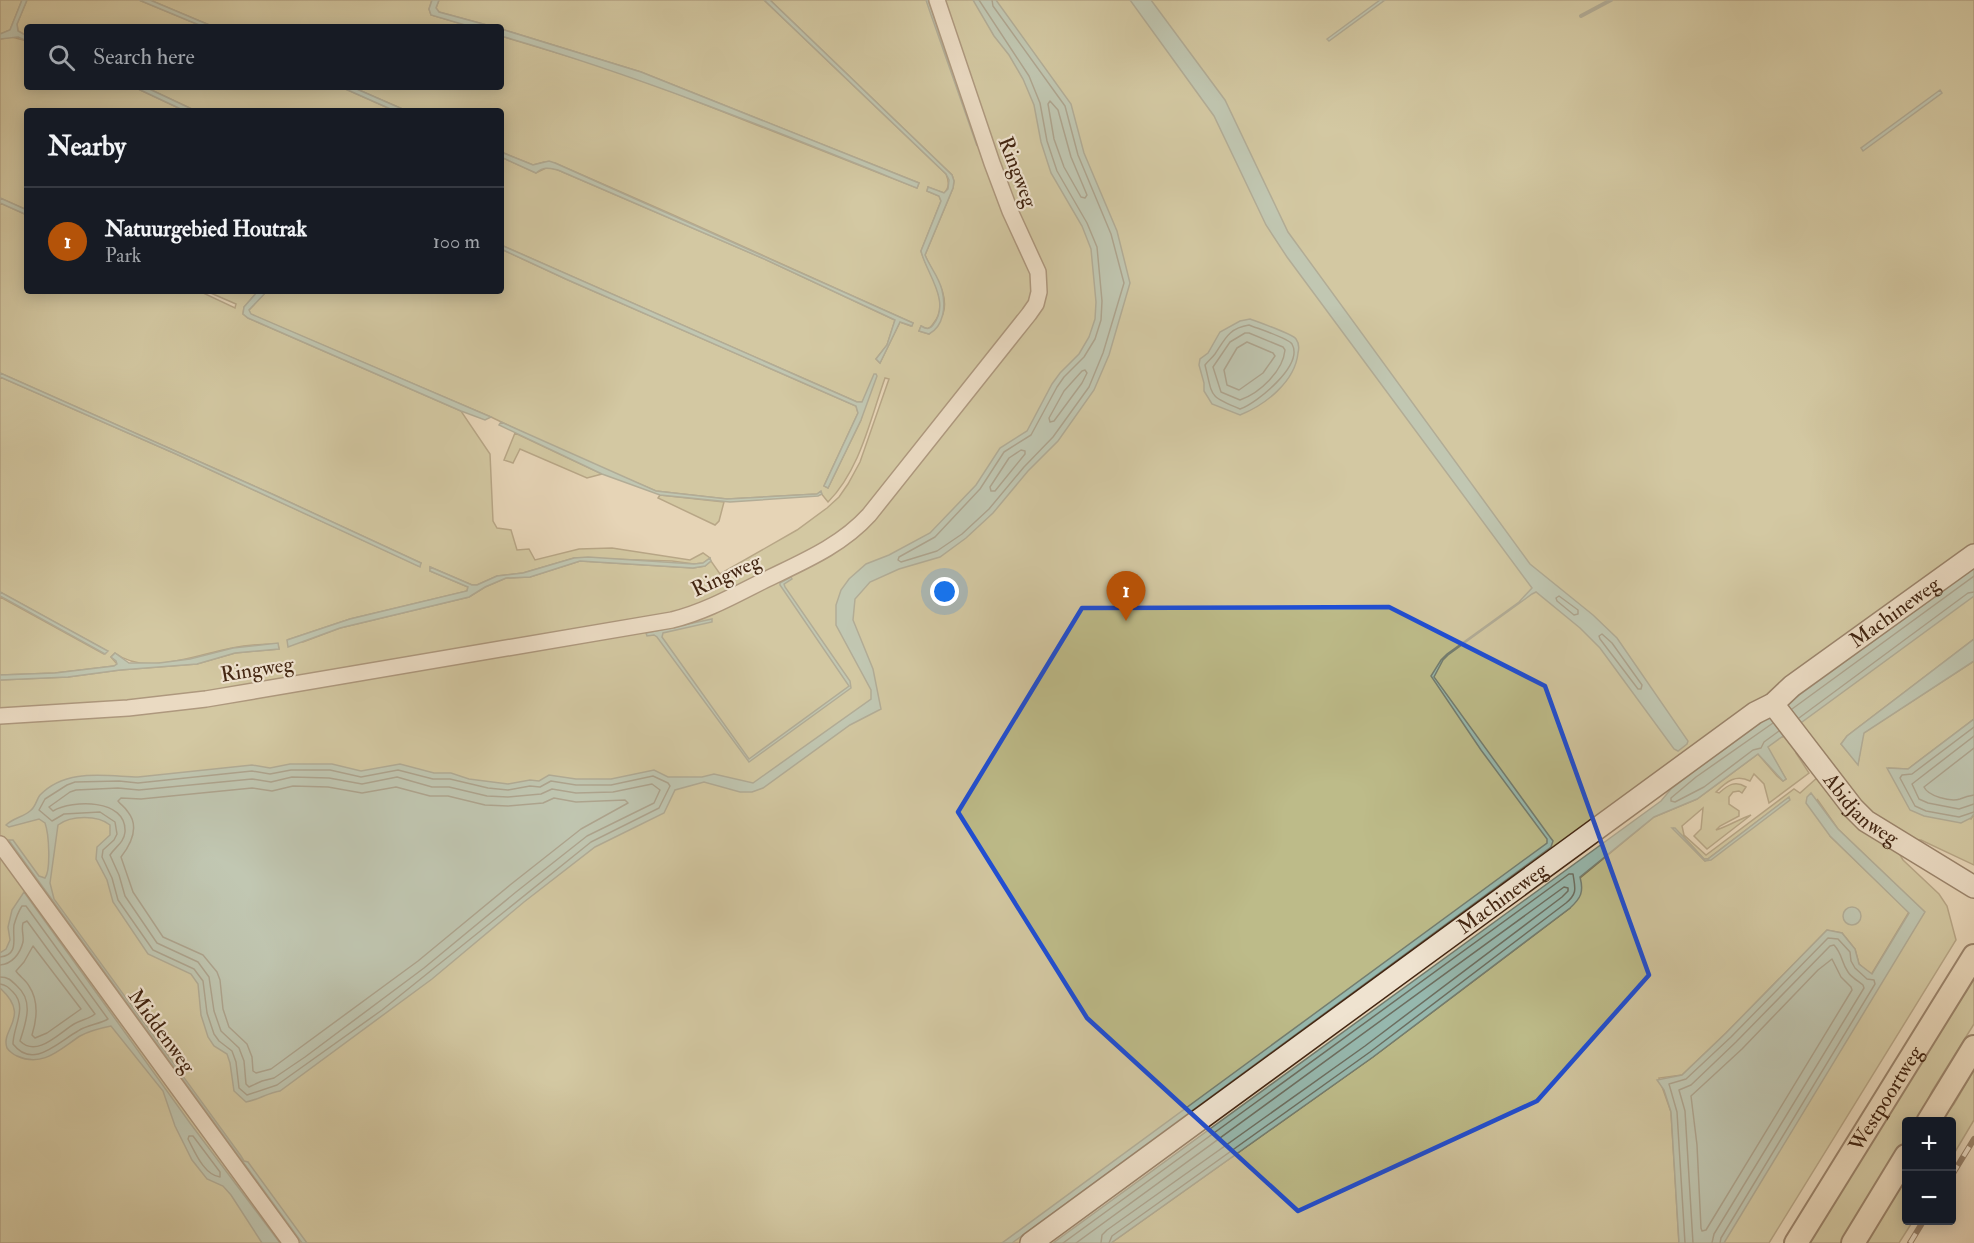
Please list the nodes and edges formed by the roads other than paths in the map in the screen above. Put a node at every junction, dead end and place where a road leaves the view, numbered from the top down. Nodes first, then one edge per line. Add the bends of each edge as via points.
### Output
1 (937, 0) edge
2 (1974, 555) edge
3 (1776, 707) junction
4 (0, 716) edge
5 (0, 844) edge
6 (1974, 887) edge
7 (1974, 956) edge
8 (1974, 1047) edge
9 (1931, 1117) edge
10 (1902, 1163) edge
11 (291, 1243) edge
12 (1031, 1243) edge
13 (1796, 1243) edge
14 (1853, 1243) edge

1 - 4 street, Ringweg via 992,163 1038,272 1039,292 1029,314 896,483 852,532 818,554 733,596 672,620 196,700
2 - 3 street, Machineweg via 1792,686
3 - 6 street, Abidjanweg via 1866,820
3 - 12 street, Machineweg via 1755,713
5 - 11 street, Middenweg
7 - 13 main road, Westpoortweg
8 - 9 main road
10 - 14 main road

